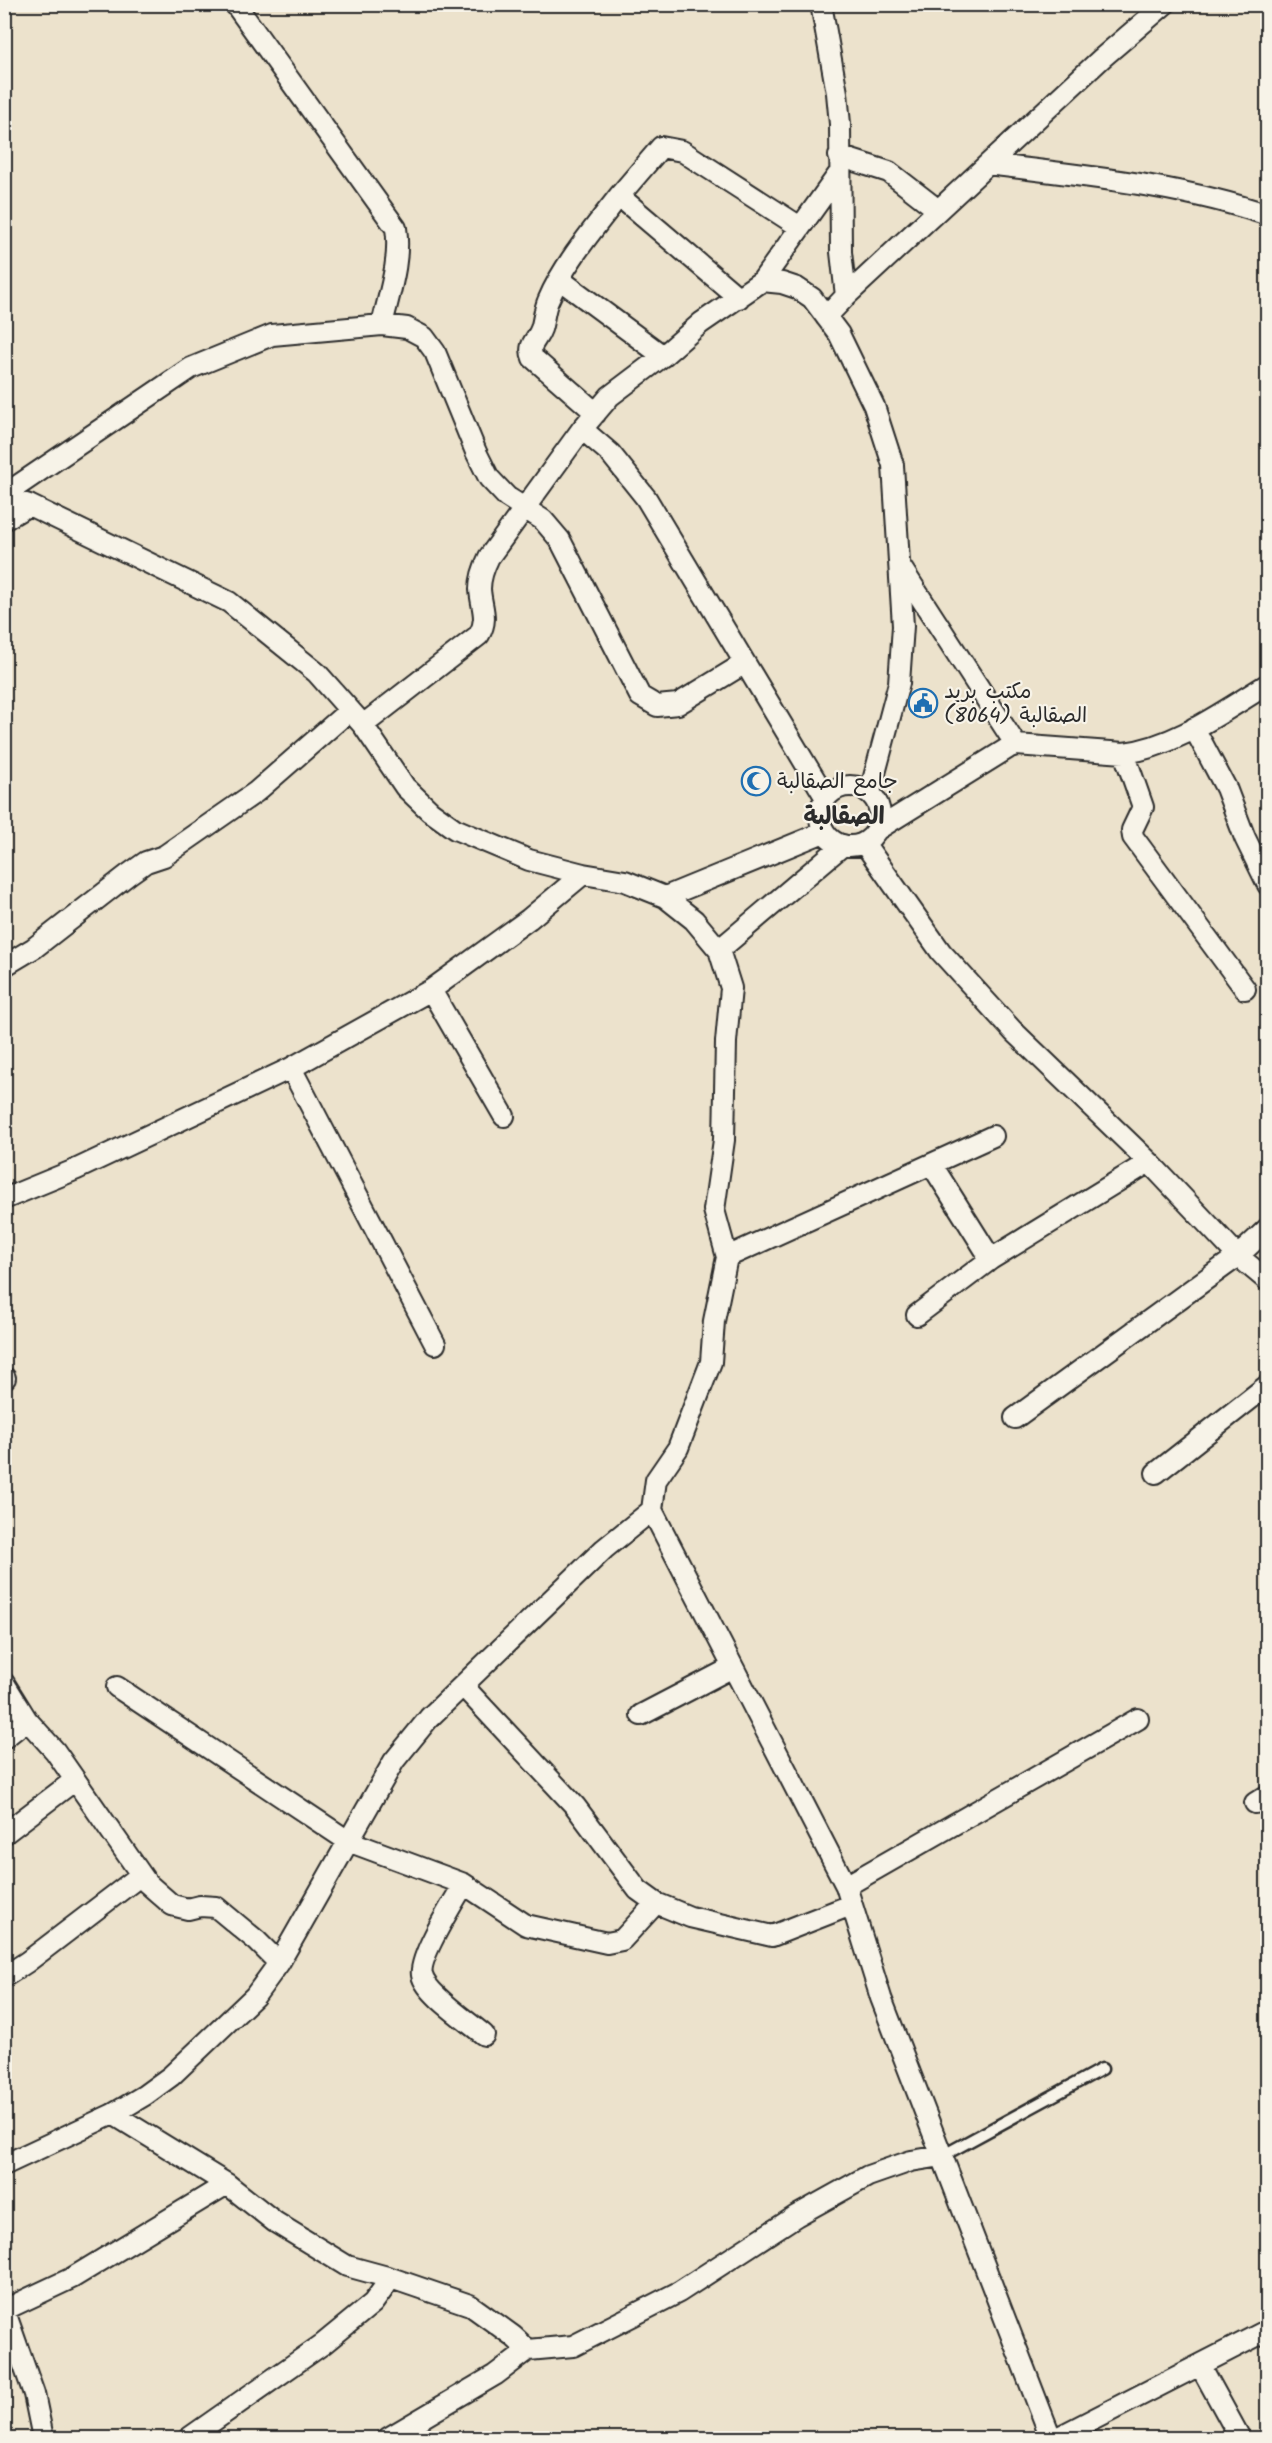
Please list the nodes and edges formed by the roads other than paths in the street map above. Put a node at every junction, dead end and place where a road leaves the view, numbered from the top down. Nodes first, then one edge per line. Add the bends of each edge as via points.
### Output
1 (235, 4) edge
2 (821, 4) edge
3 (1165, 4) edge
4 (839, 164) junction
5 (988, 164) junction
6 (619, 196) junction
7 (938, 210) junction
8 (1268, 215) edge
9 (800, 227) junction
10 (559, 279) junction
11 (762, 281) junction
12 (846, 296) junction
13 (739, 298) junction
14 (826, 317) junction
15 (382, 325) junction
16 (663, 356) junction
17 (596, 413) junction
18 (582, 429) junction
19 (4, 496) edge
20 (29, 505) junction
21 (524, 507) junction
22 (4, 520) edge
23 (899, 564) junction
24 (745, 663) junction
25 (1268, 684) edge
26 (356, 718) junction
27 (1194, 728) junction
28 (1016, 745) junction
29 (1124, 753) junction
30 (870, 792) junction
31 (826, 798) junction
32 (878, 829) junction
33 (824, 832) junction
34 (864, 843) junction
35 (843, 845) junction
36 (583, 874) junction
37 (1268, 885) edge
38 (665, 897) junction
39 (719, 950) junction
40 (4, 966) edge
41 (1245, 988) dead end
42 (431, 990) junction
43 (291, 1068) junction
44 (504, 1116) dead end
45 (993, 1136) dead end
46 (1149, 1162) junction
47 (932, 1165) junction
48 (4, 1199) edge
49 (1268, 1228) edge
50 (1238, 1256) junction
51 (727, 1257) junction
52 (990, 1259) junction
53 (1268, 1281) edge
54 (917, 1315) dead end
55 (435, 1344) dead end
56 (1268, 1385) edge
57 (1015, 1418) dead end
58 (1155, 1473) dead end
59 (652, 1510) junction
60 (733, 1666) junction
61 (4, 1683) edge
62 (117, 1687) dead end
63 (464, 1687) junction
64 (641, 1715) dead end
65 (1138, 1719) dead end
66 (27, 1720) junction
67 (4, 1738) edge
68 (75, 1780) junction
69 (4, 1834) edge
70 (348, 1841) junction
71 (141, 1875) junction
72 (464, 1884) junction
73 (849, 1896) junction
74 (656, 1903) junction
75 (279, 1963) junction
76 (4, 1977) edge
77 (484, 2035) dead end
78 (1102, 2068) dead end
79 (113, 2114) junction
80 (942, 2156) junction
81 (4, 2165) edge
82 (227, 2184) junction
83 (391, 2278) junction
84 (5, 2310) edge
85 (1268, 2330) edge
86 (528, 2350) junction
87 (1200, 2365) junction
88 (393, 2437) edge
89 (43, 2439) edge
90 (189, 2439) edge
91 (1051, 2439) edge
92 (1058, 2439) edge
93 (1240, 2439) edge

1 - 15 street via 396,228 396,259
2 - 4 street via 837,93
3 - 5 street
4 - 7 street via 890,172
4 - 9 street
4 - 12 street
5 - 7 street
5 - 8 street via 1132,183 1201,196
6 - 9 street via 661,147 673,148
6 - 10 street
6 - 13 street
7 - 12 street
9 - 11 street
10 - 16 street
10 - 17 street via 547,303 541,332 530,350 533,358
11 - 13 street
11 - 14 street via 797,288 812,298
12 - 14 street
13 - 16 street via 701,323
14 - 23 street via 856,368 885,435 893,465
15 - 19 street via 272,335 191,368
15 - 21 street via 406,328 424,337 435,352 489,478 507,497
16 - 17 street via 610,396
17 - 18 street
18 - 21 street
18 - 24 street via 610,453 646,498
19 - 20 street
20 - 22 street
20 - 26 street via 228,602 317,673
21 - 24 street via 543,520 560,540 640,696 647,701 657,706 678,704
21 - 26 street via 482,572 485,624 479,635
23 - 28 street
23 - 30 street via 903,626 899,683
24 - 31 street
25 - 27 street
26 - 36 street via 405,787 455,830 529,860
26 - 40 street via 164,856 146,862 34,948
27 - 29 street via 1147,749
27 - 37 street via 1226,788
28 - 29 street
28 - 32 street
29 - 41 street via 1143,807 1132,830 1133,837
30 - 31 street via 861,787 842,786
30 - 32 street via 880,809
31 - 33 street via 820,814
32 - 34 street
33 - 35 street
33 - 38 street
34 - 35 street
34 - 46 street via 941,952 1013,1031
35 - 39 street
36 - 38 street via 625,881
36 - 42 street via 529,919
38 - 39 street via 694,920
39 - 51 street via 731,988 724,1140 714,1210
42 - 43 street
42 - 44 street
43 - 48 street via 77,1169
43 - 55 street
45 - 47 street
46 - 50 street
46 - 52 street
47 - 51 street
47 - 52 street
49 - 50 street
50 - 53 street
50 - 57 street
51 - 59 street via 714,1321 711,1362 678,1448 656,1480
52 - 54 street
56 - 58 street
59 - 60 street
59 - 63 street via 604,1549
60 - 64 street
60 - 73 street
61 - 66 street
62 - 70 street
63 - 70 street via 429,1718 394,1761
63 - 74 street via 575,1806 638,1890
65 - 73 street
66 - 67 street
66 - 68 street
68 - 69 street
68 - 71 street
70 - 72 street
70 - 75 street
71 - 75 street via 172,1905 216,1908
71 - 76 street
72 - 74 street via 526,1925 607,1943 622,1940
72 - 77 street via 425,1954 421,1974 429,1989
73 - 74 street via 772,1936 690,1917
73 - 80 street via 881,1998
75 - 79 street via 255,1996 171,2076
78 - 80 lane
79 - 81 street
79 - 82 street
80 - 86 street via 910,2161 867,2176 796,2216 679,2292 573,2346
80 - 91 street
82 - 83 street via 275,2222 347,2266
82 - 84 street via 72,2278
83 - 86 street via 470,2305
83 - 90 street via 373,2303 323,2344
84 - 89 street via 34,2394
85 - 87 street
86 - 88 street via 495,2375
87 - 92 street
87 - 93 street

